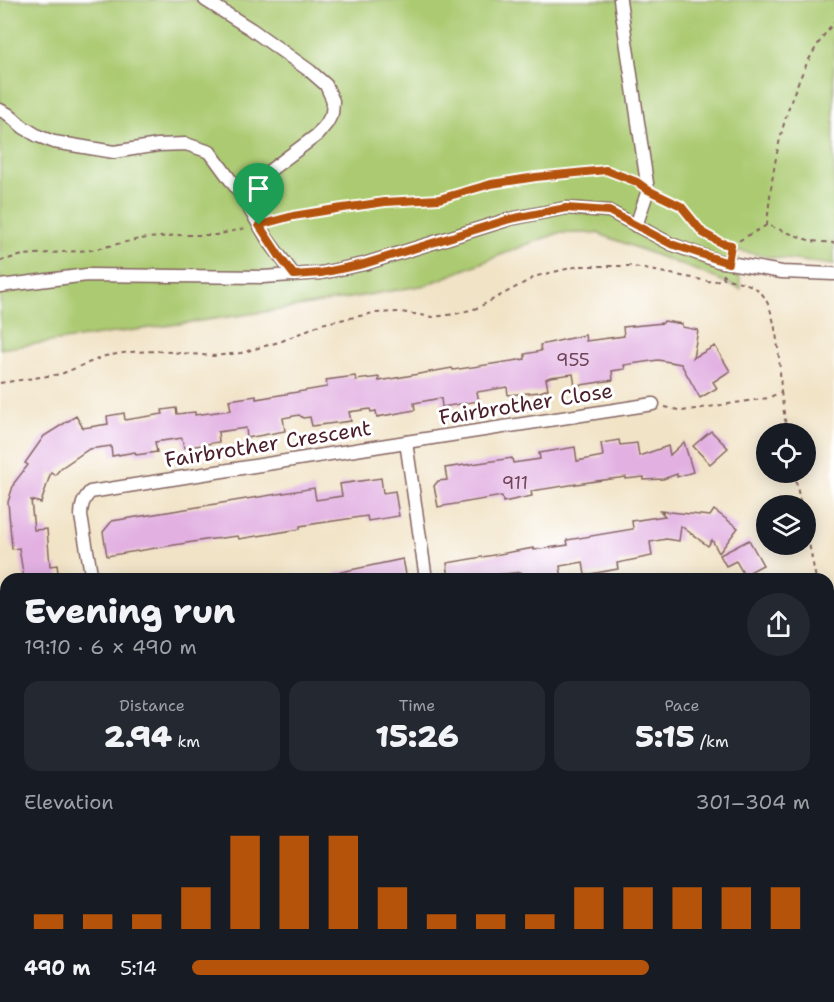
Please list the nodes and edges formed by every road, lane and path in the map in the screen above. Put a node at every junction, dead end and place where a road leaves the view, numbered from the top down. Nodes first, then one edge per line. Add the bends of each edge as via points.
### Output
1 (205, 0) edge
2 (620, 0) edge
3 (834, 22) edge
4 (0, 110) edge
5 (648, 190) junction
6 (240, 193) junction
7 (259, 225) junction
8 (767, 225) junction
9 (636, 226) junction
10 (834, 243) edge
11 (731, 245) junction
12 (0, 261) edge
13 (728, 263) junction
14 (834, 274) edge
15 (294, 275) junction
16 (723, 278) junction
17 (0, 286) edge
18 (0, 383) edge
19 (781, 392) junction
20 (653, 404) joint
21 (785, 423) edge
22 (406, 442) junction
23 (811, 555) edge
24 (91, 573) edge
25 (425, 573) edge
26 (815, 573) edge

1 - 6 street via 310,71 326,85 333,101 332,113 317,135
2 - 5 street
3 - 8 path via 794,92 771,184
4 - 6 street via 38,136 63,144 114,153 186,144 210,152
5 - 7 path via 606,170 491,184 439,199 336,209
5 - 9 street
5 - 11 path via 681,206 703,233
6 - 7 street
7 - 12 path via 216,236 139,239 91,250 23,255
7 - 15 street
8 - 10 path via 811,241
8 - 11 path
9 - 13 street via 671,244
9 - 15 street via 609,211 566,208 510,219 364,264
11 - 13 path
13 - 14 street via 782,272
13 - 16 path
15 - 17 street via 87,275
16 - 18 path via 713,282 629,266 579,266 537,276 477,308 455,314 434,317 374,313 321,324 241,353 213,356 130,352 105,356 62,374
16 - 19 path via 759,290 769,305 778,343
19 - 20 path via 768,398 682,411
19 - 21 path
20 - 22 street, Fairbrother Close
22 - 24 street, Fairbrother Crescent via 90,492 84,499 81,516
22 - 25 street
23 - 26 path

